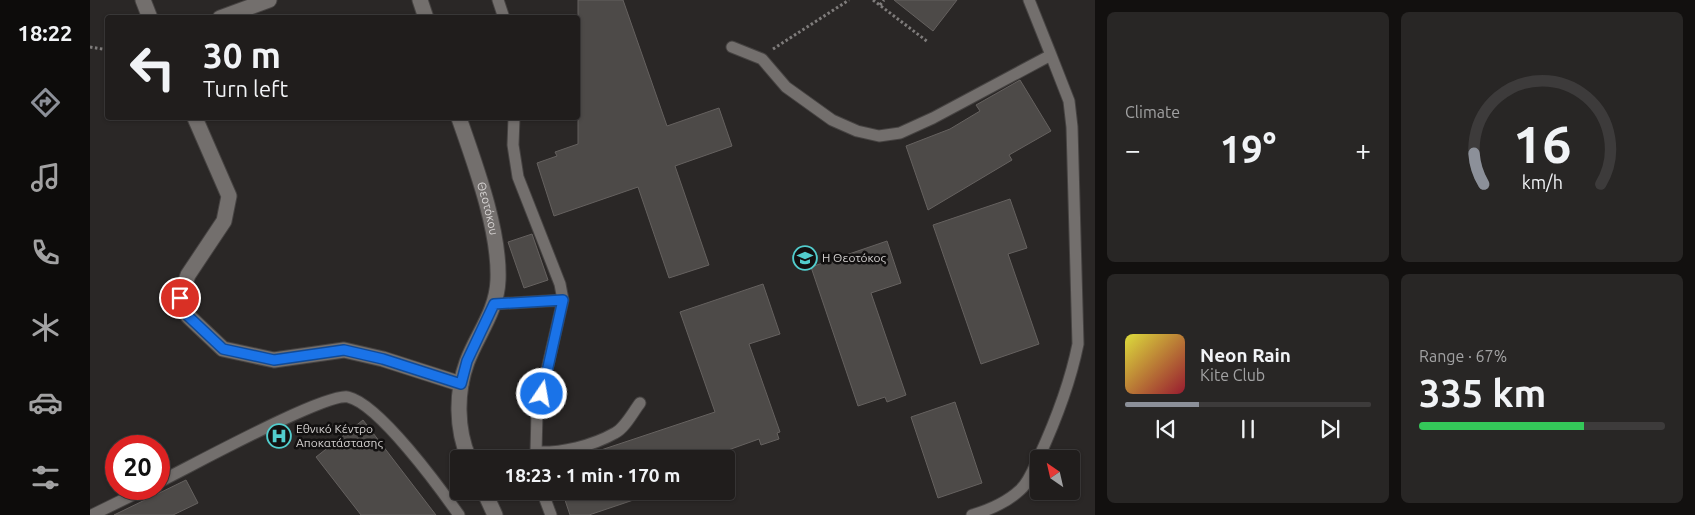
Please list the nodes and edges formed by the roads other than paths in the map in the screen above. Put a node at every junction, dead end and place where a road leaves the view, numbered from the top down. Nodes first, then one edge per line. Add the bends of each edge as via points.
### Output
1 (143, 0) edge
2 (269, 0) edge
3 (420, 0) edge
4 (498, 0) edge
5 (1029, 0) edge
6 (149, 15) edge
7 (228, 15) edge
8 (425, 15) edge
9 (503, 15) edge
10 (732, 47) dead end
11 (1051, 55) junction
12 (196, 120) edge
13 (460, 120) edge
14 (514, 120) edge
15 (563, 300) junction
16 (494, 304) junction
17 (461, 384) junction
18 (640, 403) dead end
19 (467, 450) edge
20 (536, 450) edge
21 (567, 450) edge
22 (170, 477) edge
23 (123, 500) edge
24 (488, 500) edge
25 (545, 500) edge
26 (92, 515) edge
27 (459, 515) edge
28 (495, 515) edge
29 (551, 515) edge
30 (972, 515) edge

1 - 6 street
2 - 7 street
3 - 8 street
4 - 9 lane
5 - 11 lane
10 - 11 lane via 762,59 786,87 832,120 879,136 900,133 934,118
11 - 30 lane via 1069,101 1072,128 1078,344 1072,374 1055,423 1031,474 1021,489 1003,503
12 - 17 street via 229,196 224,221 188,275 180,298 188,316 200,330 223,349 274,360 344,350
13 - 16 street, Θεοτόκου via 477,171 493,237 498,280
14 - 15 lane via 513,145 518,177 560,284
15 - 16 lane
15 - 20 lane via 537,413
16 - 17 street, Θεοτόκου via 467,361
17 - 19 street, Θεοτόκου via 459,420
18 - 21 lane via 617,433
22 - 27 lane via 298,413 334,398 349,397 371,410 397,437
23 - 26 lane
24 - 28 street
25 - 29 lane

